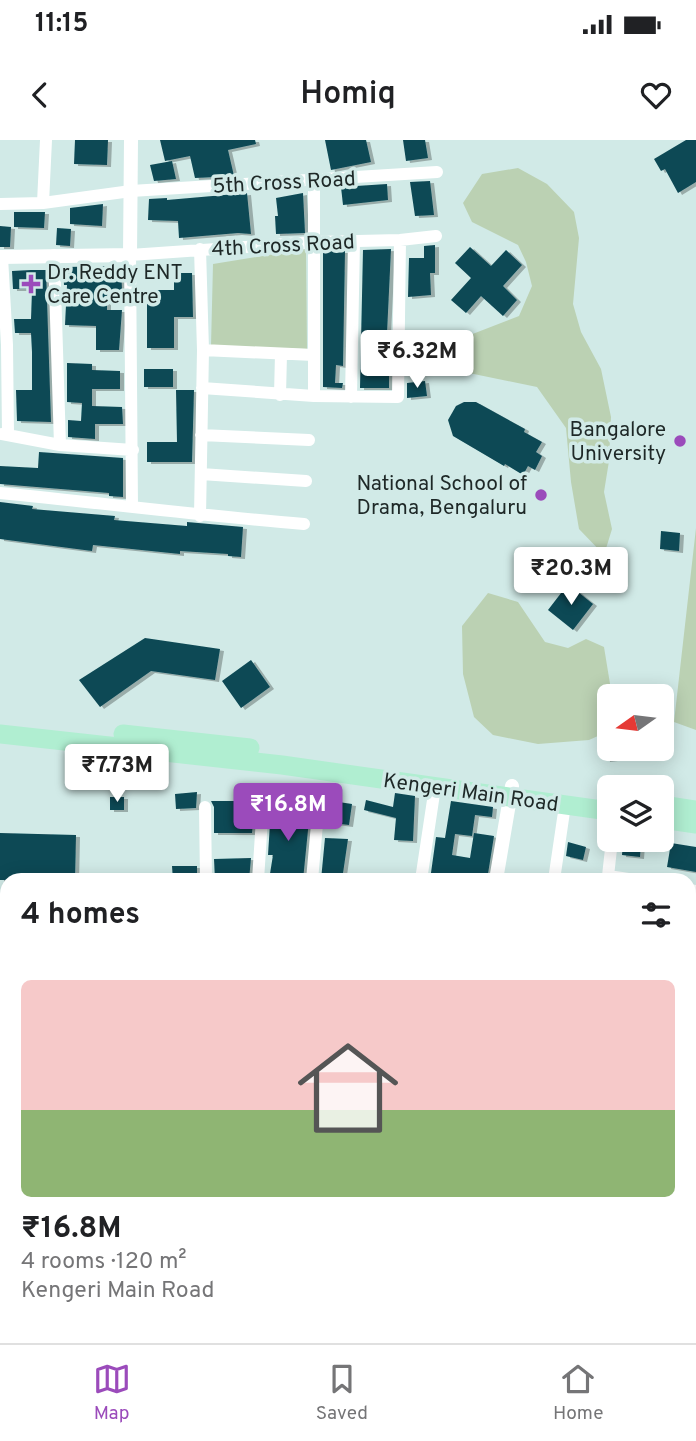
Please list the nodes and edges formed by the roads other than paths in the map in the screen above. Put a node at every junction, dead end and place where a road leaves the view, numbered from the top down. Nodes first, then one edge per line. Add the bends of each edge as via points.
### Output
1 (46, 140) edge
2 (131, 140) edge
3 (437, 172) dead end
4 (314, 181) junction
5 (131, 191) junction
6 (43, 203) junction
7 (0, 204) edge
8 (436, 236) dead end
9 (400, 240) junction
10 (354, 241) junction
11 (315, 242) junction
12 (200, 249) junction
13 (54, 255) junction
14 (130, 255) junction
15 (1, 257) edge
16 (4, 346) edge
17 (203, 350) junction
18 (281, 354) junction
19 (314, 355) junction
20 (202, 388) junction
21 (280, 395) junction
22 (314, 396) junction
23 (351, 397) junction
24 (4, 434) edge
25 (201, 435) junction
26 (309, 440) dead end
27 (60, 445) junction
28 (133, 450) junction
29 (201, 474) junction
30 (306, 481) dead end
31 (0, 493) edge
32 (132, 506) junction
33 (200, 516) junction
34 (304, 524) dead end
35 (0, 723) edge
36 (0, 734) edge
37 (435, 787) junction
38 (512, 792) junction
39 (597, 797) edge
40 (263, 803) dead end
41 (565, 806) junction
42 (205, 807) dead end
43 (674, 807) edge
44 (597, 810) edge
45 (696, 810) edge
46 (318, 813) dead end
47 (674, 821) edge
48 (696, 824) edge
49 (611, 852) edge
50 (206, 873) edge
51 (258, 873) edge
52 (313, 873) edge
53 (422, 873) edge
54 (497, 873) edge
55 (555, 873) edge
56 (609, 873) edge

1 - 6 street
2 - 5 street
3 - 4 street, 5th Cross Road
4 - 5 street, 5th Cross Road
4 - 11 street
5 - 6 street, 5th Cross Road
5 - 14 street
6 - 7 street, 5th Cross Road
8 - 9 street, 4th Cross Road
9 - 10 street, 4th Cross Road
9 - 23 street via 398,397
10 - 11 street, 4th Cross Road
10 - 23 street
11 - 12 street, 4th Cross Road
11 - 19 street
12 - 14 street, 4th Cross Road
12 - 17 street
13 - 14 street
13 - 15 street
13 - 27 street
14 - 28 street
15 - 16 street
16 - 24 street
17 - 18 street
17 - 20 street
18 - 19 street
18 - 21 street
19 - 22 street
20 - 21 street
20 - 25 street
21 - 22 street
22 - 23 street
24 - 27 street
25 - 26 street
25 - 29 street
27 - 28 street
28 - 32 street
29 - 30 street
29 - 33 street
31 - 32 street
32 - 33 street
33 - 34 street
35 - 38 main road, Kengeri Main Road via 203,741
36 - 37 main road, Kengeri Main Road
37 - 38 main road, Kengeri Main Road
37 - 53 street
38 - 39 main road, Kengeri Main Road
38 - 41 main road, Kengeri Main Road
38 - 54 street
40 - 51 street
41 - 44 main road, Kengeri Main Road
41 - 55 street
42 - 50 street
43 - 45 main road
46 - 52 street
47 - 48 main road
49 - 56 street

